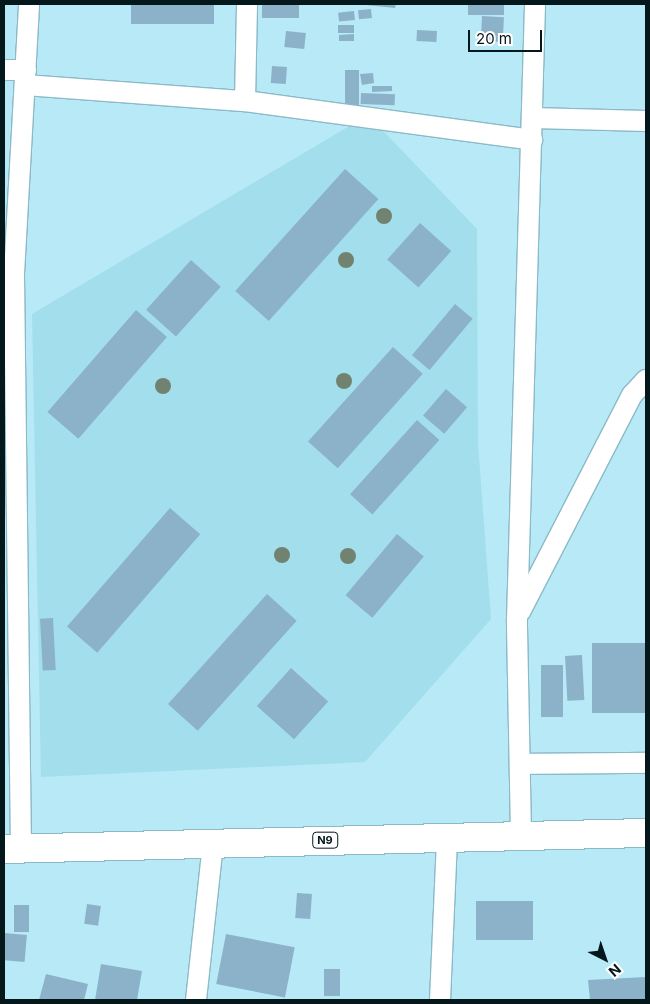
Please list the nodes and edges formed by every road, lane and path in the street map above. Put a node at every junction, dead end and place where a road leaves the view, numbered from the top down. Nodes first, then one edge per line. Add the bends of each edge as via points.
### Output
1 (28, 4) edge
2 (247, 4) edge
3 (535, 4) edge
4 (4, 70) edge
5 (26, 77) junction
6 (244, 101) junction
7 (533, 118) junction
8 (646, 121) edge
9 (532, 140) junction
10 (9, 274) edge
11 (646, 380) edge
12 (517, 619) junction
13 (646, 763) edge
14 (520, 764) junction
15 (646, 833) edge
16 (521, 835) junction
17 (447, 837) junction
18 (213, 844) junction
19 (12, 849) edge
20 (196, 1000) edge
21 (440, 1000) edge

1 - 5 street
2 - 6 street
3 - 7 street
4 - 5 street
5 - 6 street
5 - 10 street
6 - 9 street
7 - 8 street
7 - 9 street
9 - 12 street
10 - 19 street
11 - 12 street via 632,395
12 - 14 street
13 - 14 street
14 - 16 street
15 - 16 main road, N9
16 - 17 main road, N9
17 - 18 main road, N9
17 - 21 street
18 - 19 main road, N9
18 - 20 street

